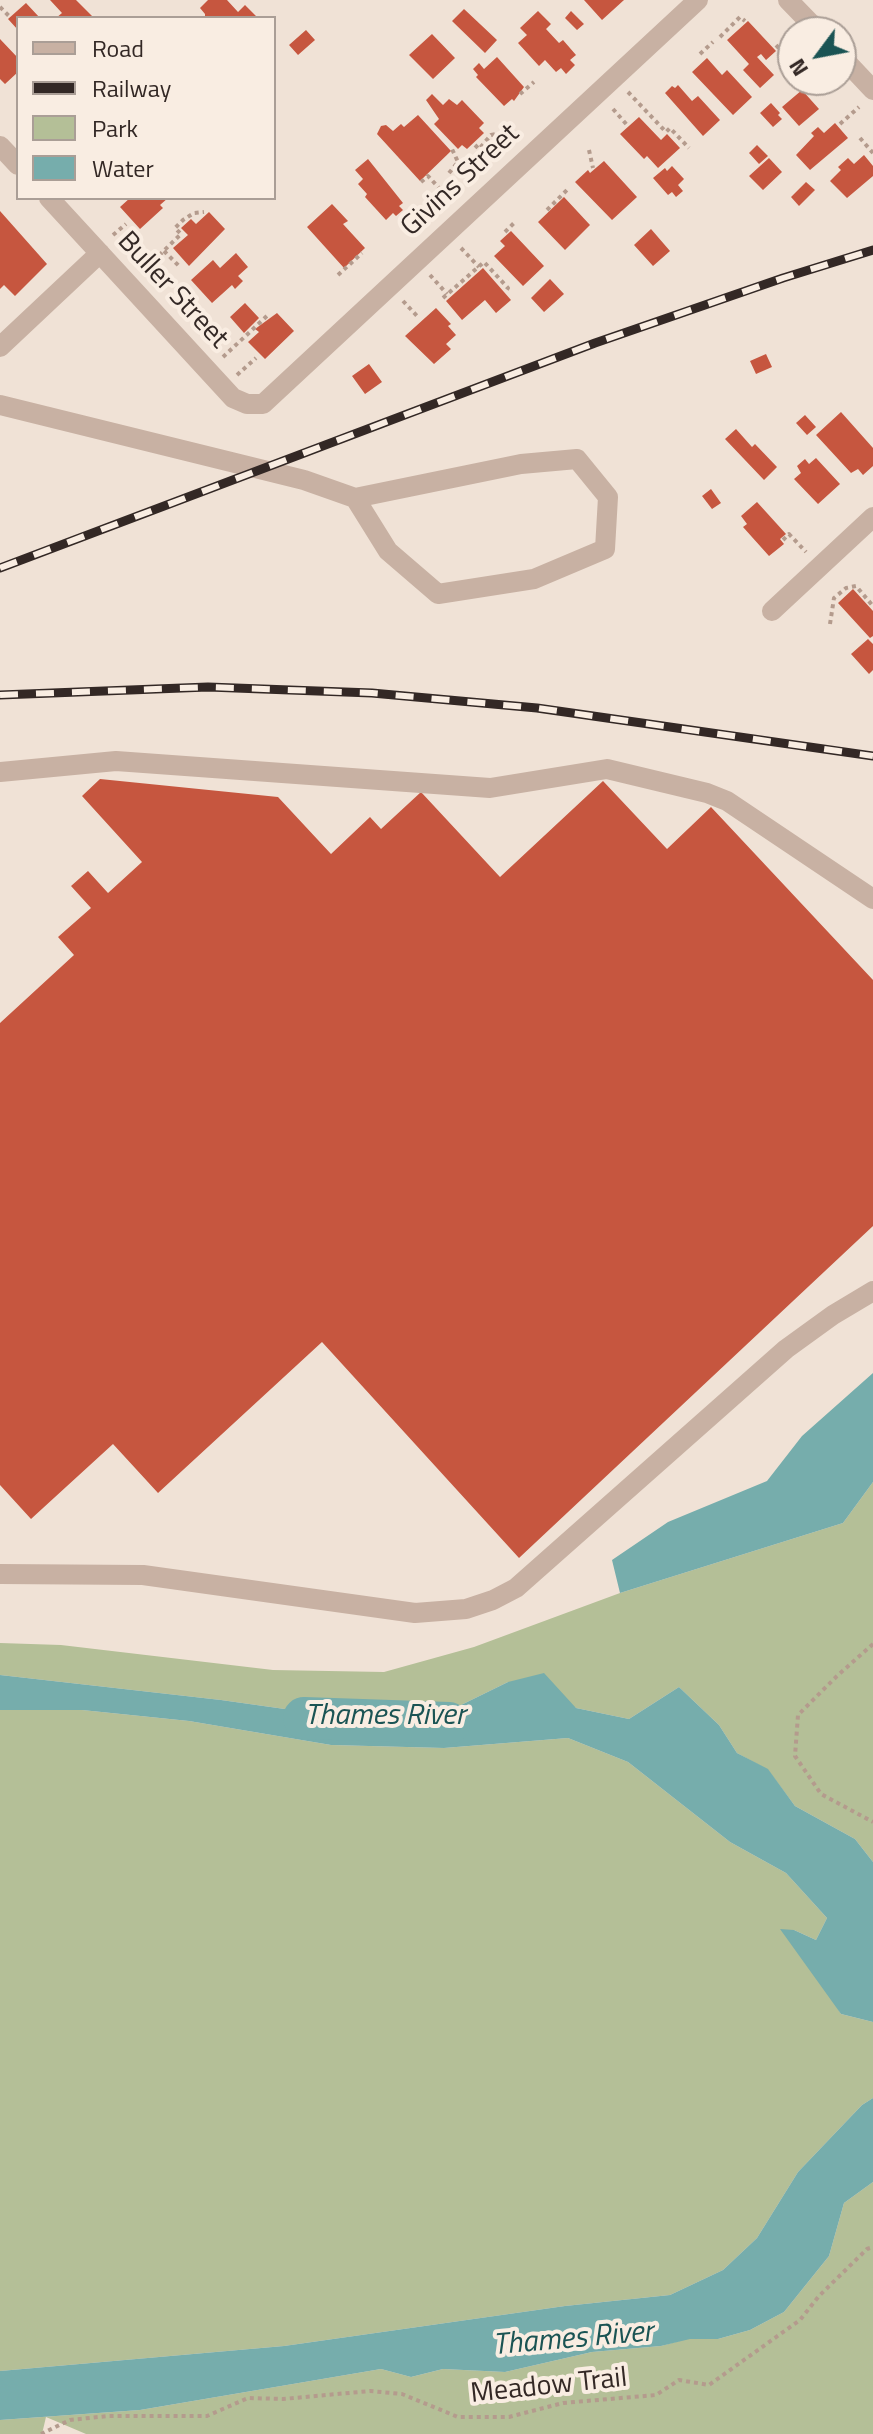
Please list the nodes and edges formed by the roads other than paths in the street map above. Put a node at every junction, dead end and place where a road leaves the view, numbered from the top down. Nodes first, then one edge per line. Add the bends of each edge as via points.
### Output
1 (698, 0) edge
2 (788, 0) edge
3 (804, 16) edge
4 (0, 146) edge
5 (16, 163) edge
6 (51, 200) edge
7 (104, 246) junction
8 (0, 347) edge
9 (0, 403) edge
10 (263, 404) joint
11 (355, 498) junction
12 (873, 517) edge
13 (772, 611) dead end
14 (0, 772) edge
15 (873, 899) edge
16 (873, 1291) edge
17 (0, 1574) edge

1 - 10 street, Givins Street
2 - 3 street
4 - 5 street
6 - 7 street, Buller Street
7 - 8 street
7 - 10 street, Buller Street via 233,398
9 - 11 street via 304,480
11 - 11 street via 521,464 577,459 608,497 605,549 534,579 438,594 388,551
12 - 13 street
14 - 15 street via 116,761 490,788 607,769 727,801
16 - 17 street via 786,1349 516,1588 466,1609 415,1613 143,1575

